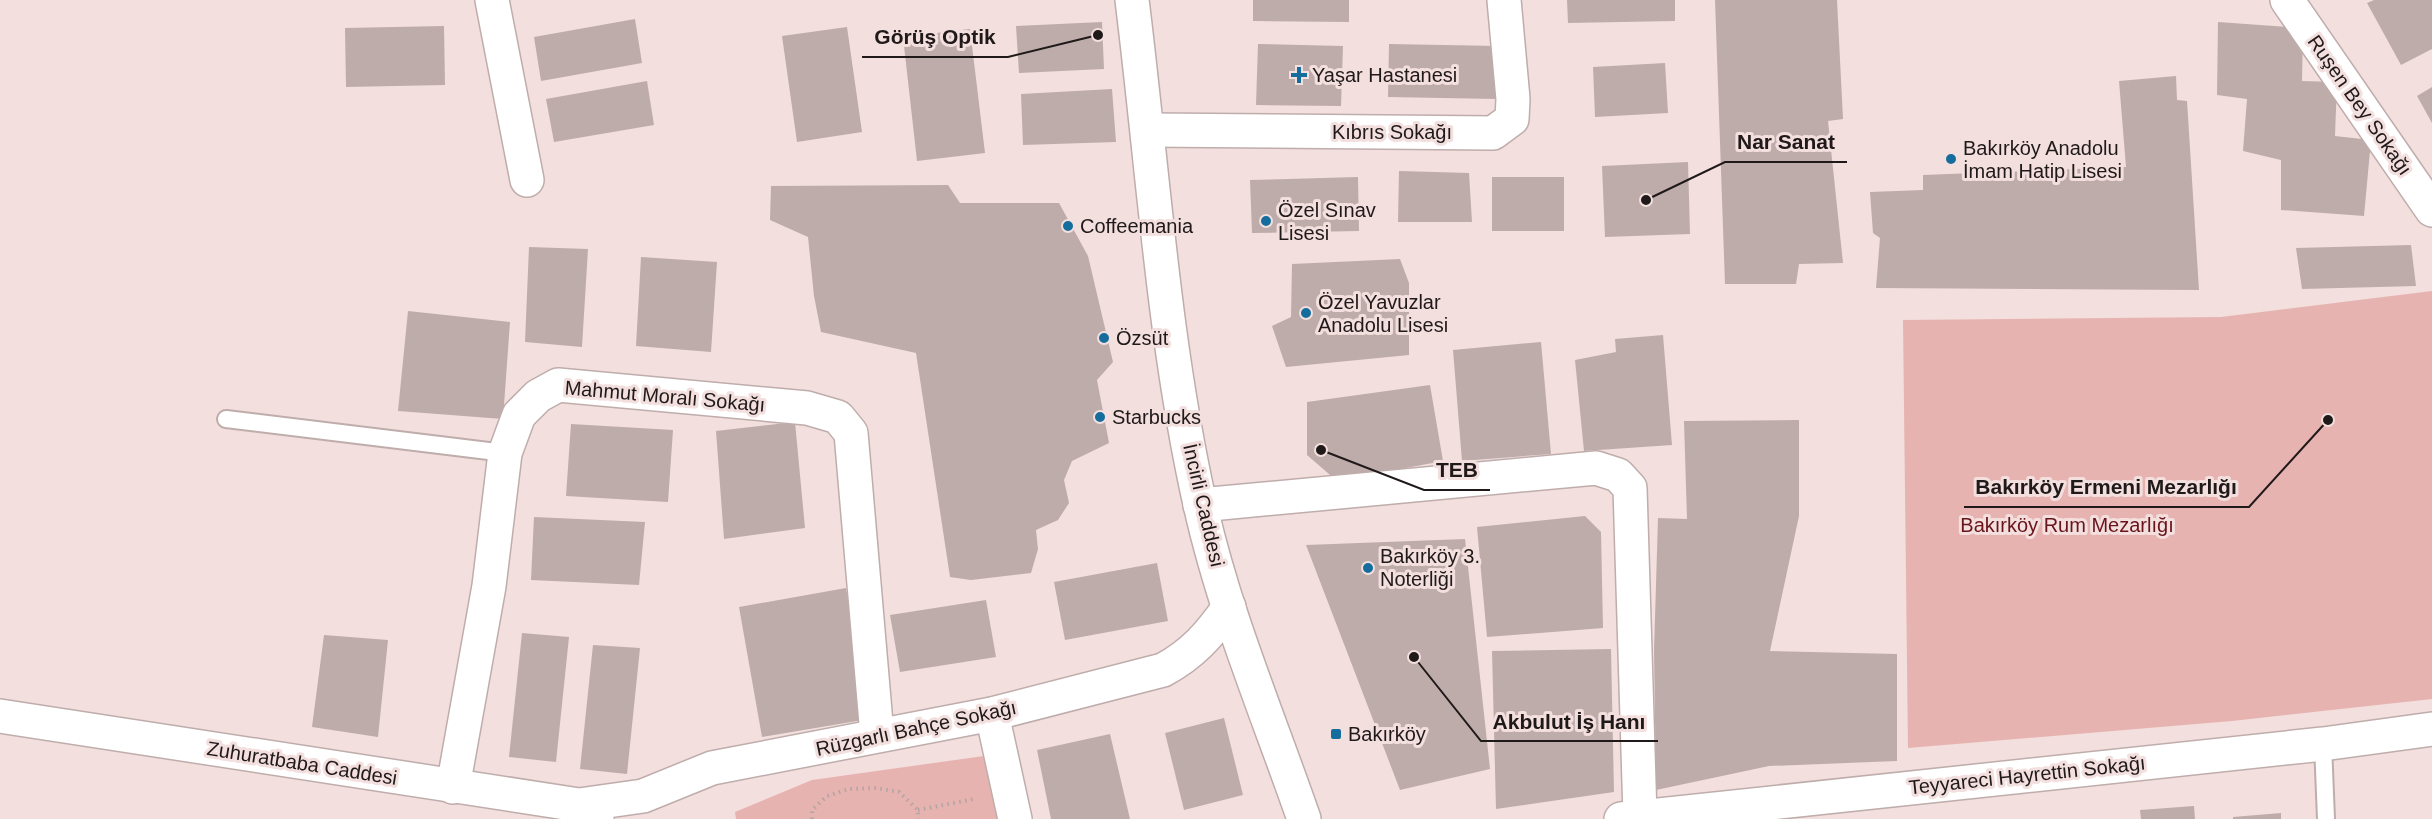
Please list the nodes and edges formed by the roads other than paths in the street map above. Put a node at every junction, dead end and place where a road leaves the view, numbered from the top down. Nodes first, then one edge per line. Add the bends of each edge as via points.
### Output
1 (492, 0) edge
2 (1132, 0) edge
3 (1504, 0) edge
4 (2287, 0) edge
5 (1148, 130) junction
6 (527, 180) dead end
7 (2432, 210) edge
8 (226, 419) dead end
9 (505, 453) junction
10 (1200, 505) junction
11 (1229, 607) junction
12 (992, 714) junction
13 (0, 716) edge
14 (2432, 729) edge
15 (877, 735) junction
16 (2323, 744) junction
17 (453, 787) junction
18 (1012, 805) edge
19 (569, 811) edge
20 (1630, 818) edge
21 (1305, 819) edge
22 (2326, 819) edge

1 - 6 street
2 - 5 street, İncirli Caddesi
3 - 5 street, Kıbrıs Sokağı via 1512,119 1493,133
4 - 7 street, Ruşen Bey Sokağı
5 - 10 street, İncirli Caddesi via 1172,354
8 - 9 lane
9 - 15 street, Mahmut Moralı Sokağı via 519,416 538,396 558,386 807,408 838,417 851,433
9 - 17 street, Mahmut Moralı Sokağı via 489,586
10 - 11 street, İncirli Caddesi
10 - 20 street via 1596,468 1618,475 1630,488
11 - 12 street, Rüzgarlı Bahçe Sokağı via 1186,658 1163,670
11 - 21 street, İncirli Caddesi
12 - 15 street, Rüzgarlı Bahçe Sokağı
12 - 18 street
13 - 17 street, Zuhuratbaba Caddesi
14 - 16 street, Teyyareci Hayrettin Sokağı
15 - 19 street, Rüzgarlı Bahçe Sokağı via 712,768 643,796
16 - 20 street, Teyyareci Hayrettin Sokağı
16 - 22 lane
17 - 19 street, Zuhuratbaba Caddesi

